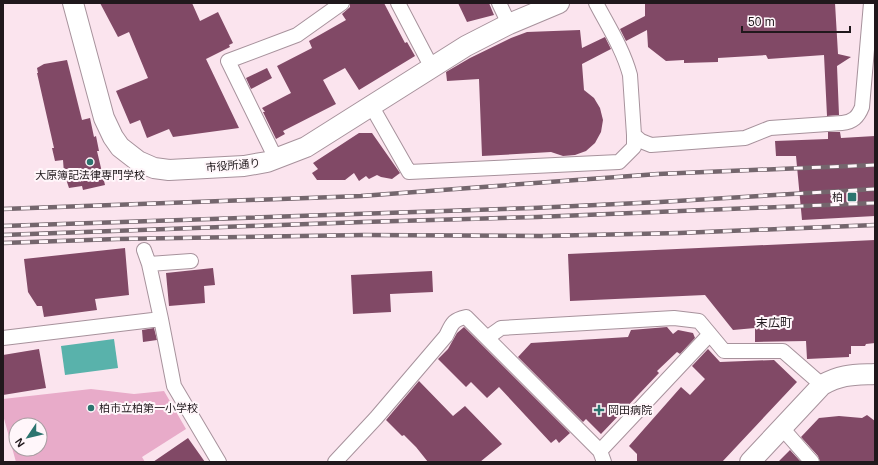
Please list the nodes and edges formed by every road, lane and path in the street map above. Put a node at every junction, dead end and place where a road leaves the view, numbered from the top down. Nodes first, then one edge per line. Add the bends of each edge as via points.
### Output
1 (72, 3) edge
2 (342, 3) edge
3 (398, 3) edge
4 (499, 3) edge
5 (559, 3) edge
6 (596, 3) edge
7 (871, 3) edge
8 (509, 24) junction
9 (870, 67) edge
10 (432, 68) junction
11 (372, 107) junction
12 (634, 135) junction
13 (276, 159) junction
14 (144, 250) dead end
15 (191, 261) dead end
16 (149, 264) junction
17 (162, 319) junction
18 (710, 334) junction
19 (3, 338) edge
20 (487, 338) junction
21 (875, 374) edge
22 (822, 385) junction
23 (782, 428) junction
24 (602, 457) edge
25 (219, 462) edge
26 (335, 462) edge
27 (750, 462) edge
28 (812, 462) edge

1 - 13 street, 市役所通り via 104,118 120,147 138,161 154,168 169,170 244,166
2 - 13 street via 297,35 228,61
3 - 10 street
4 - 8 street
5 - 8 street, 市役所通り
6 - 12 street via 628,67
7 - 9 street
8 - 10 street, 市役所通り via 466,46
9 - 12 street via 862,107 855,119 848,122 770,128 745,138 651,145
10 - 11 street, 市役所通り
11 - 12 street via 409,172 619,162 634,147
11 - 13 street, 市役所通り via 306,147
14 - 16 street
15 - 16 street
16 - 17 street
17 - 19 street
17 - 25 street via 174,386
18 - 20 street via 699,321 674,318 501,328
18 - 22 street via 724,351 783,351
18 - 24 street
20 - 24 street
20 - 26 street via 466,318 453,322 446,336
21 - 22 street via 844,376
22 - 23 street
23 - 27 street
23 - 28 street

